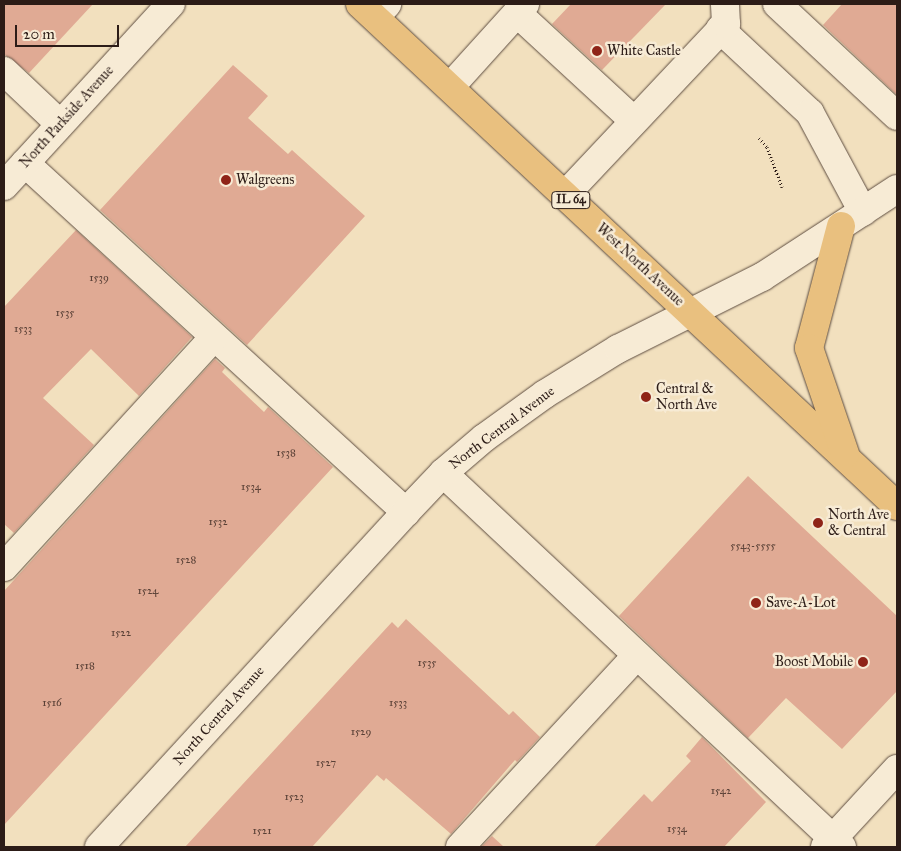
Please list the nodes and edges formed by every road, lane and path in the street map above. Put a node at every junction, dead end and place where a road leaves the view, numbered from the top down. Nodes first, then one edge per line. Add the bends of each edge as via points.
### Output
1 (171, 4) edge
2 (777, 4) edge
3 (374, 8) edge
4 (521, 8) edge
5 (724, 19) edge
6 (4, 71) edge
7 (450, 88) junction
8 (897, 116) edge
9 (634, 121) junction
10 (60, 124) junction
11 (759, 138) dead end
12 (25, 163) junction
13 (4, 186) edge
14 (782, 186) dead end
15 (897, 189) edge
16 (565, 195) junction
17 (852, 219) junction
18 (692, 313) junction
19 (213, 338) junction
20 (846, 458) junction
21 (442, 473) junction
22 (897, 506) edge
23 (406, 512) junction
24 (4, 567) edge
25 (637, 655) junction
26 (897, 769) edge
27 (834, 844) edge
28 (99, 847) edge
29 (460, 847) edge

1 - 10 street, North Parkside Avenue
2 - 8 street
3 - 7 main road, West North Avenue / IL 64
4 - 7 street
4 - 9 street
5 - 9 street
5 - 17 street via 810,113
6 - 10 street
7 - 16 main road, West North Avenue / IL 64
9 - 16 street
10 - 12 street, North Parkside Avenue
11 - 14 path via 767,148
12 - 13 street, North Parkside Avenue
12 - 19 street
15 - 17 street, North Central Avenue
16 - 18 main road, West North Avenue / IL 64
17 - 18 street, North Central Avenue via 762,277
17 - 20 main road via 809,348
18 - 20 main road, West North Avenue / IL 64
18 - 21 street, North Central Avenue via 618,350 545,394
19 - 23 street
19 - 24 street
20 - 22 main road, West North Avenue / IL 64
21 - 23 street, North Central Avenue
21 - 25 street
23 - 28 street, North Central Avenue
25 - 27 street
25 - 29 street
26 - 27 street

